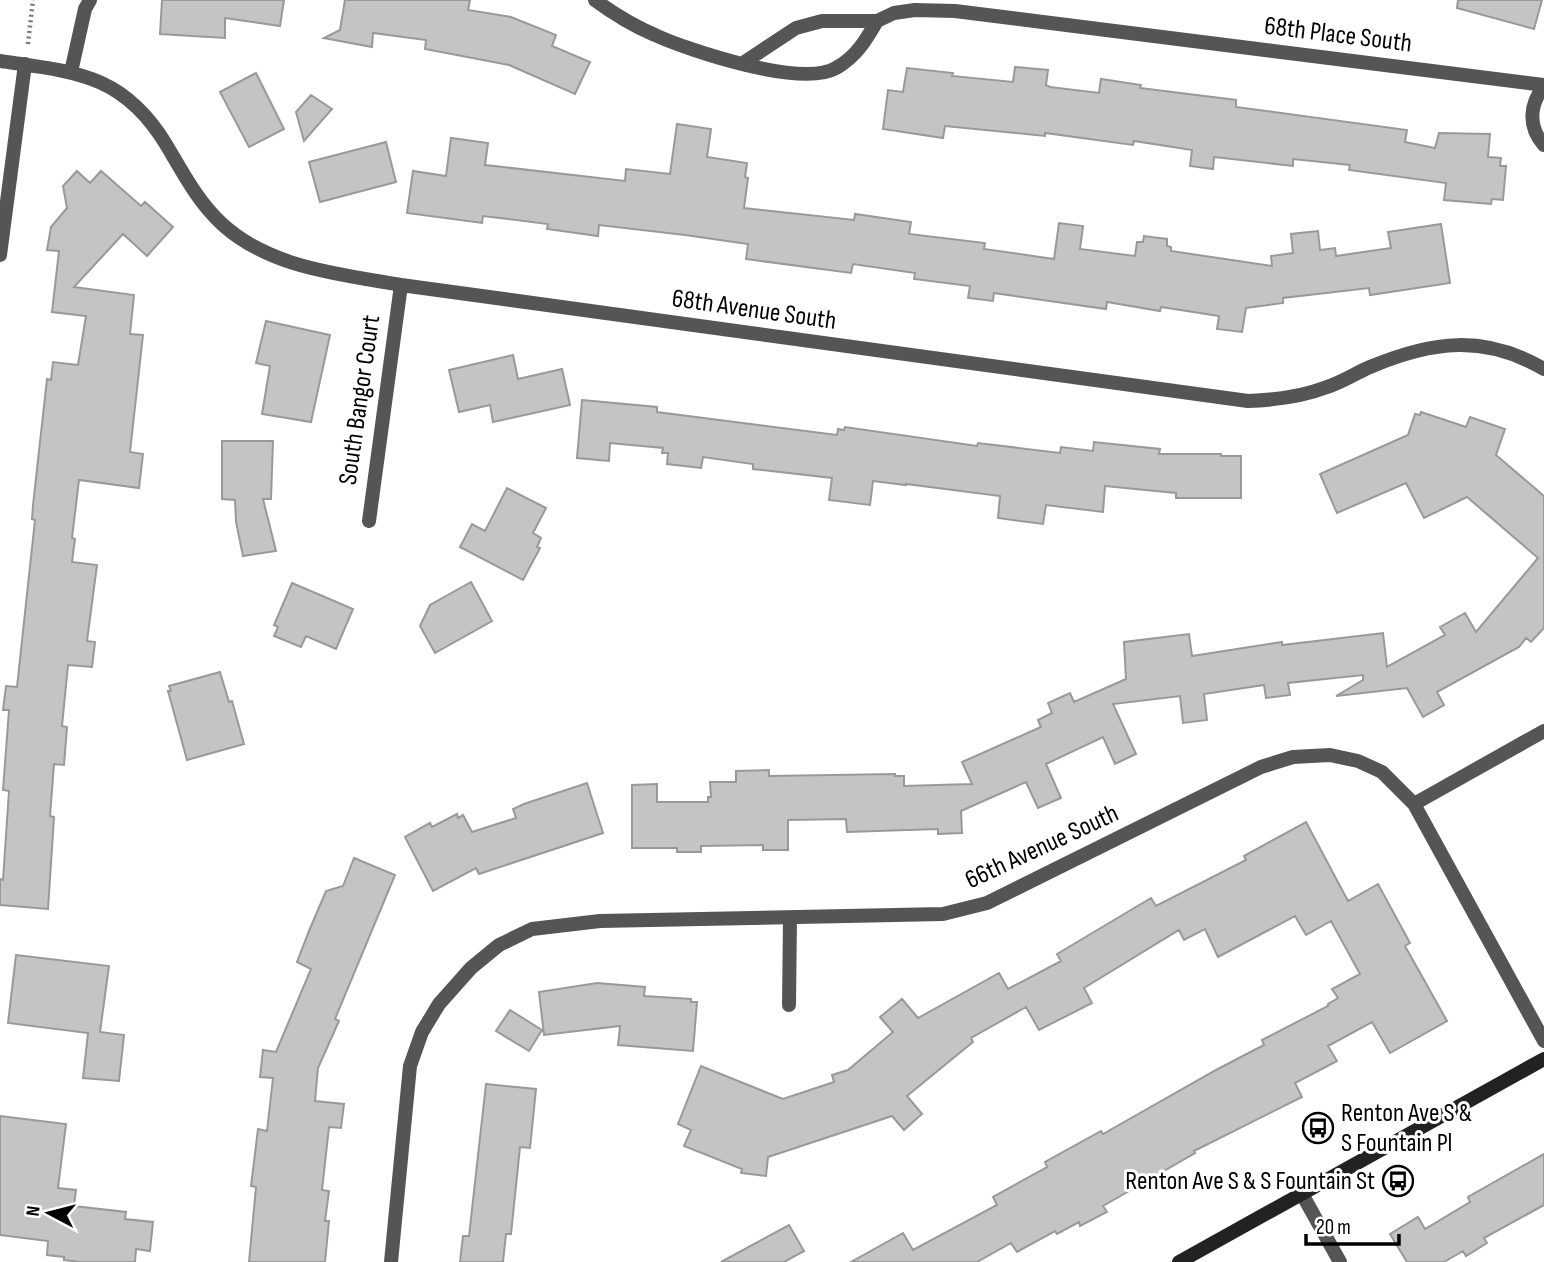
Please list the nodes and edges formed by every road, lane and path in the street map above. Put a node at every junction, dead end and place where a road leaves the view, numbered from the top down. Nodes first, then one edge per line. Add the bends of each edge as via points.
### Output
1 (33, 0) edge
2 (90, 0) edge
3 (595, 0) edge
4 (877, 21) junction
5 (0, 61) edge
6 (743, 63) junction
7 (25, 64) junction
8 (71, 72) junction
9 (1544, 86) edge
10 (1544, 145) edge
11 (0, 255) edge
12 (401, 285) junction
13 (1544, 369) edge
14 (369, 521) dead end
15 (1544, 731) edge
16 (1414, 804) junction
17 (790, 918) junction
18 (789, 1005) dead end
19 (1544, 1041) edge
20 (1544, 1059) edge
21 (1302, 1194) junction
22 (391, 1262) edge
23 (1179, 1262) edge
24 (1340, 1262) edge

1 - 7 path
2 - 8 street
3 - 6 street via 655,35
4 - 6 street, 68th Place South via 822,21 796,28
4 - 6 street via 862,48 835,69 788,74
4 - 9 street, 68th Place South via 915,10 955,11
5 - 7 street, 68th Avenue South
7 - 8 street, 68th Avenue South
7 - 11 street
8 - 12 street, 68th Avenue South via 119,91 142,111 191,189 241,239 274,257 312,268
9 - 10 street, 68th Place South via 1532,108 1535,133
12 - 13 street, 68th Avenue South via 1248,401 1288,399 1328,387 1412,350 1459,343 1489,346
12 - 14 street, South Bangor Court
15 - 16 street
16 - 17 street, 66th Avenue South via 1382,772 1358,761 1330,755 1293,757 1261,767 987,903 943,914
16 - 19 street, 66th Avenue South
17 - 18 street
17 - 22 street, 66th Avenue South via 600,921 532,929 499,945 471,968 439,1004 422,1032 410,1066
20 - 21 main road
21 - 23 main road
21 - 24 street

